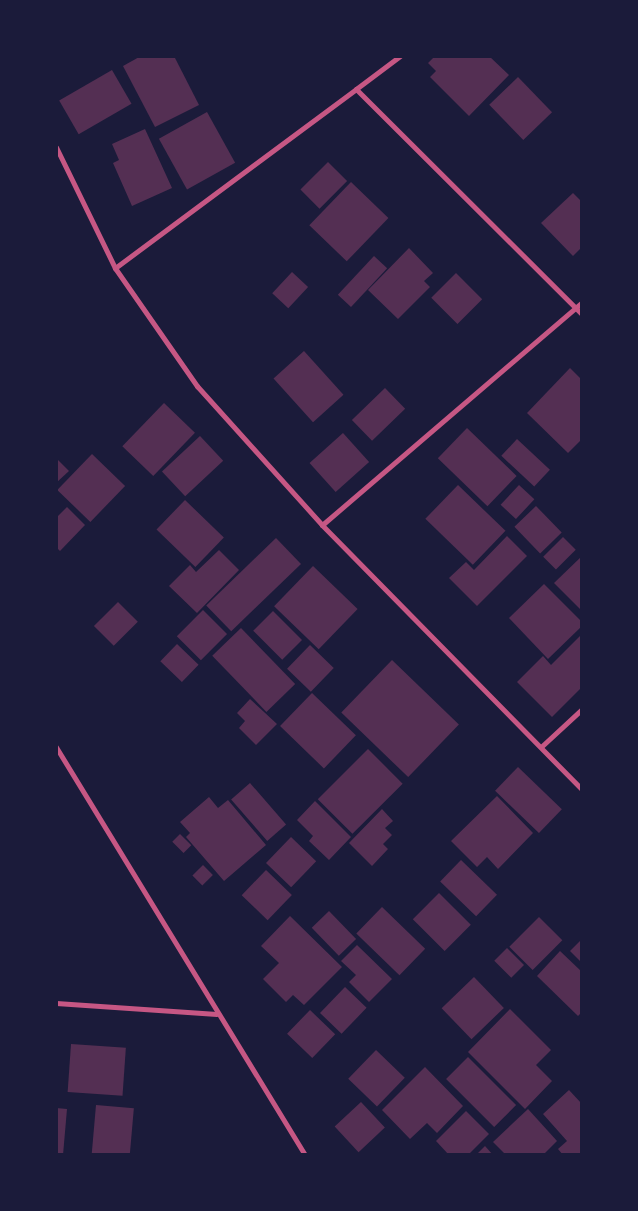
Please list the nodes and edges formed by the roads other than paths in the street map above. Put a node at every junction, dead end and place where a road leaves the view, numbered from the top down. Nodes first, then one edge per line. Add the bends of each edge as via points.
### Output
1 (400, 56) edge
2 (356, 88) junction
3 (56, 147) edge
4 (115, 268) junction
5 (582, 302) edge
6 (576, 308) junction
7 (582, 314) edge
8 (322, 525) junction
9 (582, 709) edge
10 (542, 746) junction
11 (56, 747) edge
12 (582, 790) edge
13 (56, 1003) edge
14 (217, 1014) junction
15 (305, 1155) edge

1 - 2 street
2 - 4 street
2 - 6 street
3 - 4 street
4 - 8 street via 196,386
5 - 6 street
6 - 7 street
6 - 8 street
8 - 10 street
9 - 10 street
10 - 12 street
11 - 14 street
13 - 14 street
14 - 15 street

